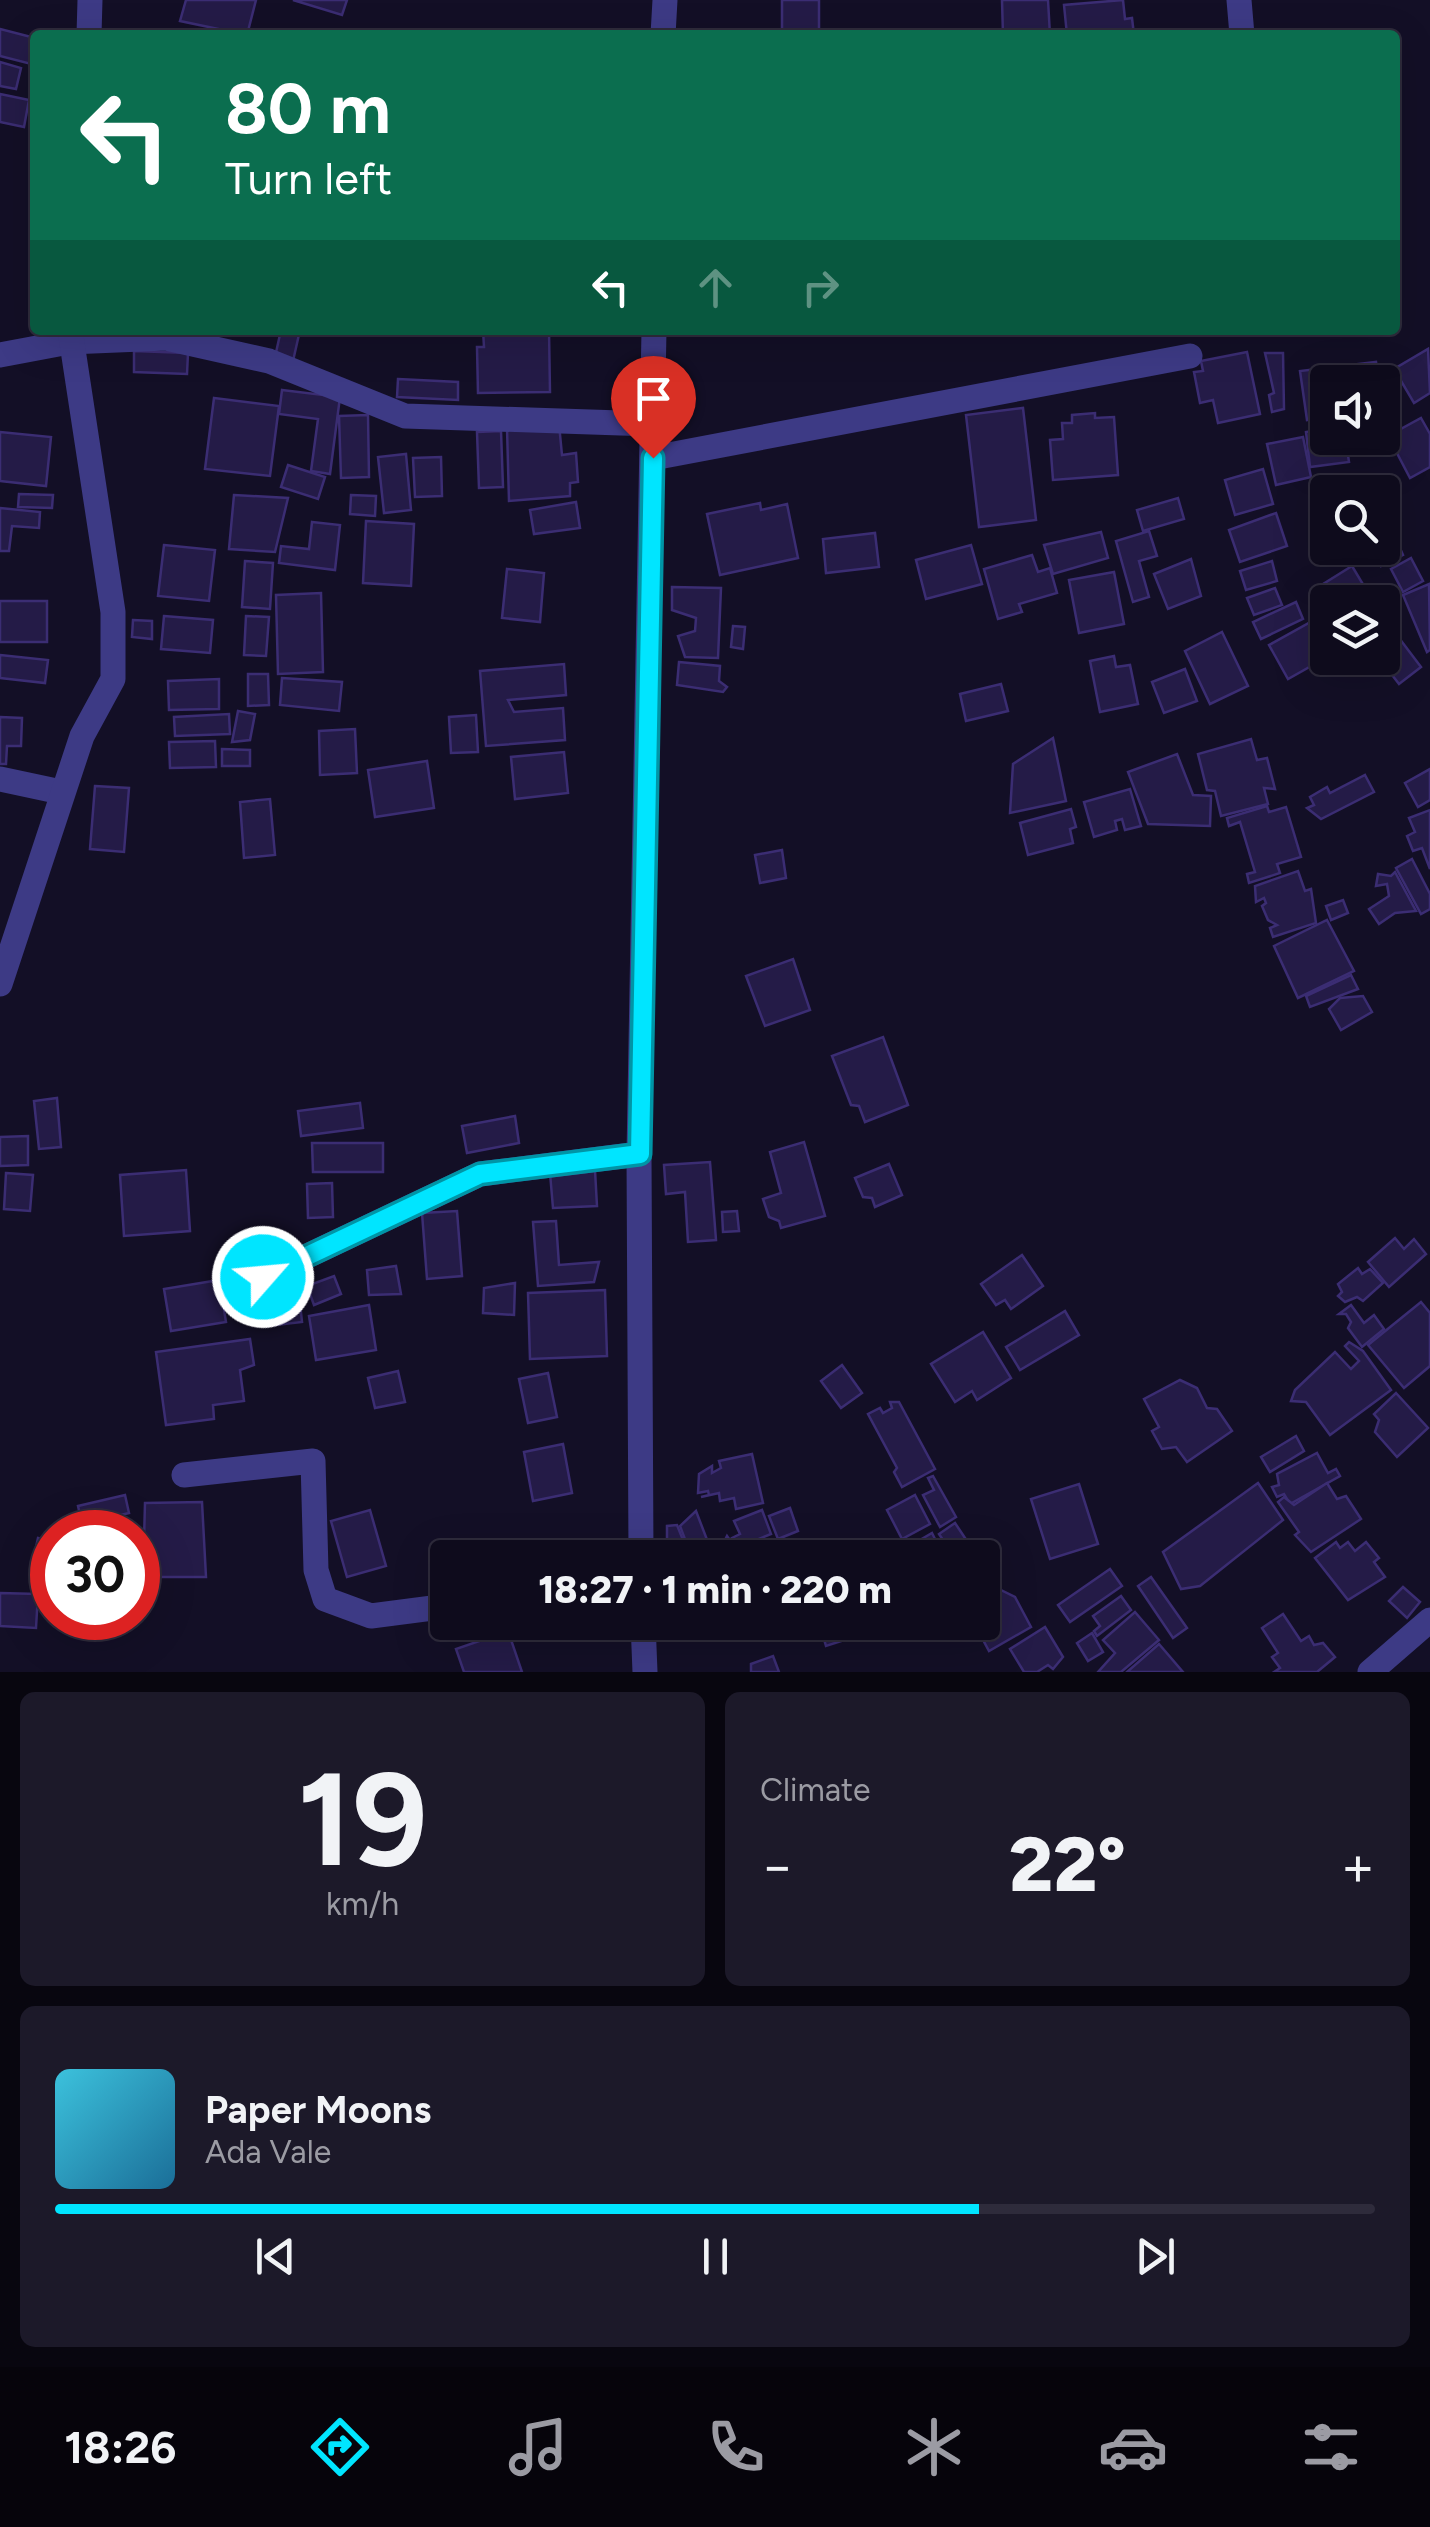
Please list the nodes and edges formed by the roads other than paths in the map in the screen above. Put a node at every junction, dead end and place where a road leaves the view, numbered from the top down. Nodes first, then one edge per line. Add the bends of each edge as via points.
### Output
1 (90, 0) edge
2 (664, 0) edge
3 (1239, 0) edge
4 (89, 30) edge
5 (664, 30) edge
6 (1242, 30) edge
7 (654, 335) edge
8 (70, 336) edge
9 (0, 355) edge
10 (1190, 356) dead end
11 (650, 424) junction
12 (653, 458) junction
13 (0, 779) edge
14 (61, 792) junction
15 (0, 984) edge
16 (640, 1154) junction
17 (263, 1277) dead end
18 (184, 1475) dead end
19 (641, 1540) edge
20 (430, 1608) edge
21 (1430, 1620) edge
22 (644, 1640) edge
23 (645, 1672) edge
24 (1370, 1672) edge

1 - 4 street
2 - 5 street
3 - 6 street
7 - 11 street
8 - 9 street
8 - 11 street via 166,338 268,361 406,416
8 - 14 street via 114,612 113,679
10 - 12 street
11 - 12 street
12 - 16 street
13 - 14 street
14 - 15 street
16 - 17 street via 480,1174
16 - 19 street
18 - 20 street via 312,1460 316,1570 325,1598 371,1616
21 - 24 street
22 - 23 street

